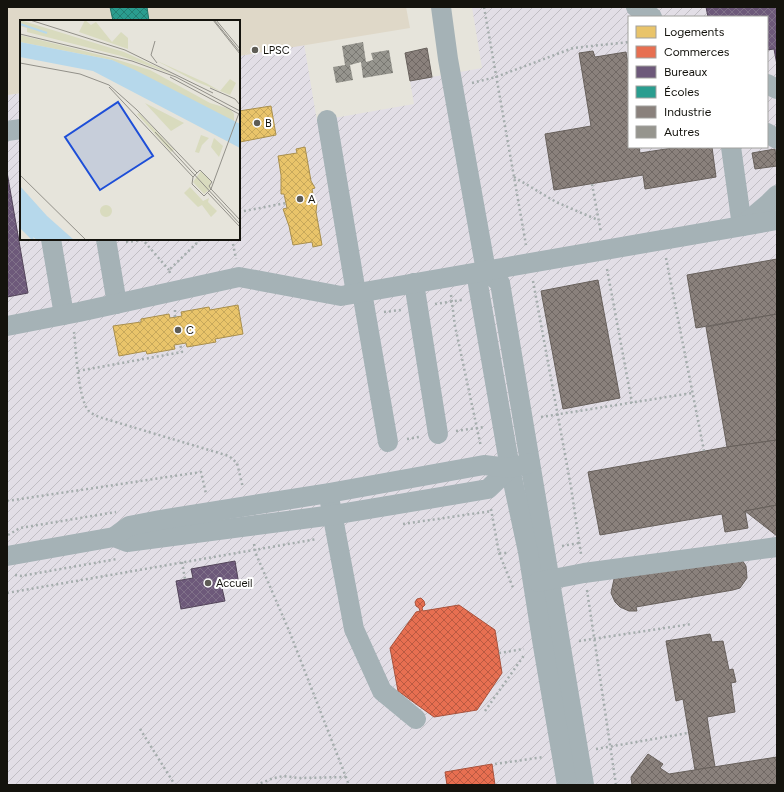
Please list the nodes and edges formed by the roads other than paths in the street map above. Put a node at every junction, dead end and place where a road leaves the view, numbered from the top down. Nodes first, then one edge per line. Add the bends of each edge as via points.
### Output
1 (442, 7) edge
2 (636, 7) edge
3 (650, 16) edge
4 (768, 84) edge
5 (777, 89) edge
6 (327, 120) dead end
7 (20, 129) edge
8 (7, 132) edge
9 (768, 134) edge
10 (777, 139) edge
11 (731, 148) edge
12 (777, 195) edge
13 (777, 220) edge
14 (742, 226) junction
15 (51, 240) edge
16 (107, 242) edge
17 (486, 271) junction
18 (414, 283) junction
19 (359, 292) junction
20 (116, 304) junction
21 (64, 315) junction
22 (7, 326) edge
23 (438, 434) road end
24 (388, 442) road end
25 (530, 463) junction
26 (510, 468) junction
27 (329, 493) junction
28 (333, 515) junction
29 (114, 537) junction
30 (777, 547) edge
31 (7, 556) edge
32 (542, 581) junction
33 (416, 719) dead end
34 (570, 754) junction
35 (567, 785) edge
36 (584, 785) edge

1 - 17 lane via 448,59
2 - 3 lane
4 - 5 lane
6 - 19 lane
7 - 8 lane
9 - 10 lane
11 - 14 lane
12 - 14 lane
13 - 14 lane
14 - 17 lane
15 - 21 lane
16 - 20 lane
17 - 18 lane
17 - 25 lane via 500,283
17 - 26 lane via 478,284
18 - 19 lane
18 - 23 lane
19 - 20 lane via 342,296 239,277
19 - 24 lane
20 - 21 lane
21 - 22 lane
25 - 26 lane
25 - 32 lane
26 - 27 lane via 484,465
26 - 28 lane via 488,489
26 - 32 lane
27 - 28 lane
27 - 29 lane via 129,526
28 - 29 lane via 127,542
28 - 33 lane via 354,629 382,691
29 - 31 lane
30 - 32 lane
32 - 34 lane via 560,643
32 - 34 lane via 543,646
34 - 35 lane
34 - 36 lane

